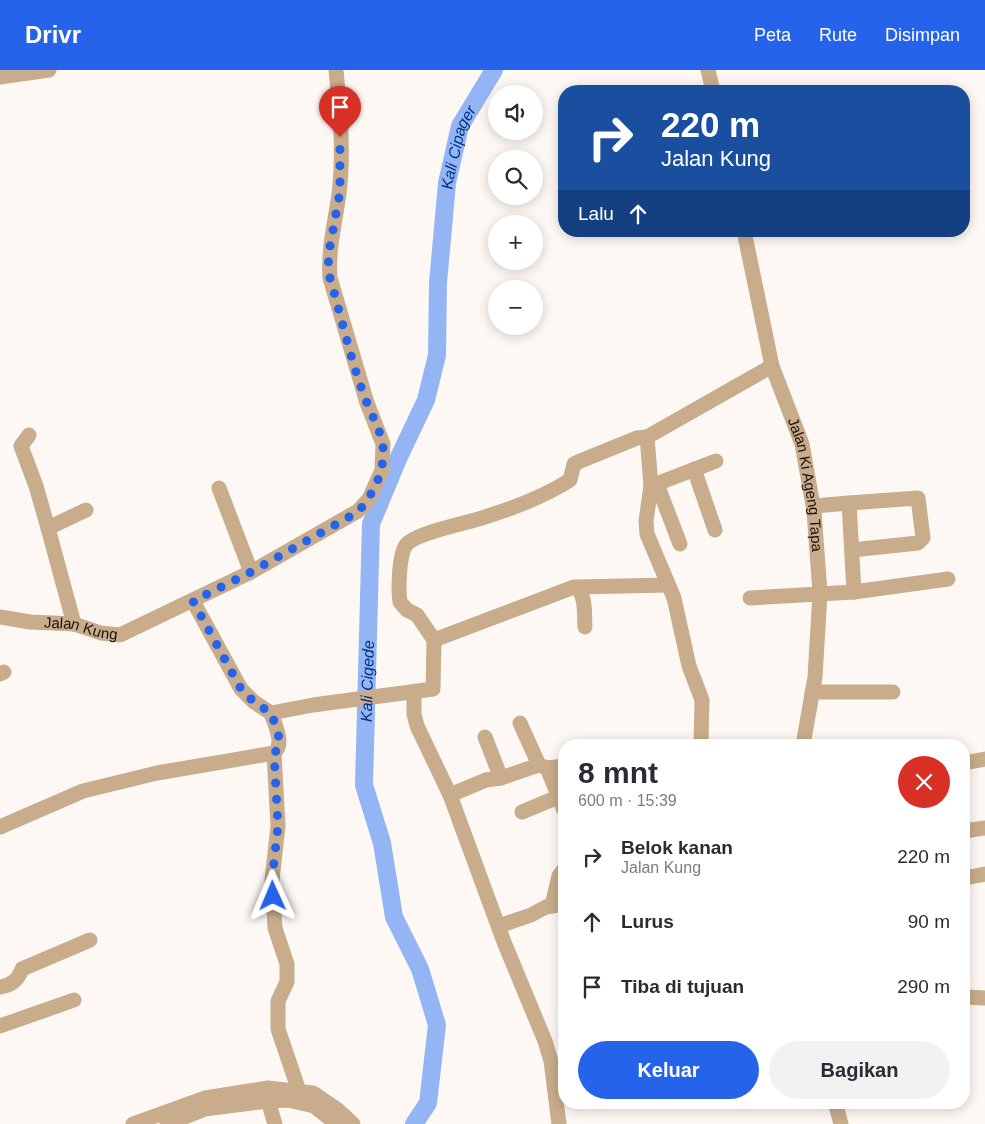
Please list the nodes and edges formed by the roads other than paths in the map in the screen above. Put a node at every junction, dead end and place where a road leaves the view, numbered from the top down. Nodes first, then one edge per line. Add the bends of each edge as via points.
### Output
1 (49, 70) edge
2 (336, 70) edge
3 (708, 70) edge
4 (0, 77) edge
5 (712, 85) edge
6 (745, 237) edge
7 (772, 366) junction
8 (28, 435) dead end
9 (647, 437) junction
10 (716, 461) dead end
11 (694, 470) junction
12 (654, 485) junction
13 (219, 488) dead end
14 (849, 503) junction
15 (814, 506) junction
16 (86, 510) dead end
17 (48, 528) junction
18 (714, 530) dead end
19 (680, 544) dead end
20 (852, 550) junction
21 (251, 572) junction
22 (948, 579) dead end
23 (668, 584) junction
24 (577, 587) junction
25 (854, 592) junction
26 (820, 593) junction
27 (750, 598) dead end
28 (193, 601) junction
29 (0, 617) edge
30 (74, 624) junction
31 (585, 627) dead end
32 (434, 640) junction
33 (414, 692) junction
34 (812, 692) junction
35 (893, 692) dead end
36 (271, 713) junction
37 (520, 723) dead end
38 (485, 737) dead end
39 (701, 739) edge
40 (805, 739) edge
41 (274, 753) junction
42 (985, 760) edge
43 (970, 762) edge
44 (543, 766) junction
45 (558, 766) edge
46 (501, 778) junction
47 (450, 795) junction
48 (558, 798) edge
49 (558, 805) edge
50 (522, 812) dead end
51 (0, 826) edge
52 (985, 828) edge
53 (970, 830) edge
54 (985, 874) edge
55 (970, 878) edge
56 (558, 905) edge
57 (498, 926) junction
58 (90, 940) dead end
59 (0, 987) edge
60 (970, 997) edge
61 (985, 998) edge
62 (74, 1000) dead end
63 (0, 1026) edge
64 (558, 1058) edge
65 (292, 1096) junction
66 (268, 1100) junction
67 (559, 1109) edge
68 (837, 1109) edge
69 (133, 1124) edge
70 (167, 1124) edge
71 (275, 1124) edge
72 (336, 1124) edge
73 (353, 1124) edge
74 (559, 1124) edge
75 (841, 1124) edge

1 - 4 street
2 - 21 street, Jalan Kung via 340,192 328,257 330,278 367,402 381,434 382,470 369,499 358,512
3 - 5 street
6 - 7 street, Jalan Ki Ageng Tapa
7 - 9 street
7 - 15 street, Jalan Ki Ageng Tapa via 802,444
8 - 17 street via 21,446
9 - 12 street
9 - 32 street via 637,438 574,464 570,480 504,511 432,532 407,544 403,553 400,602 417,615
10 - 11 street
11 - 12 street
11 - 18 street
12 - 19 street
12 - 23 street via 646,521
13 - 21 street
14 - 15 street
14 - 20 street
14 - 20 street via 918,498 923,538 918,543
15 - 26 street, Jalan Ki Ageng Tapa
16 - 17 street
17 - 30 street
20 - 25 street
21 - 28 street, Jalan Kung
22 - 25 street
23 - 24 street
23 - 39 street via 680,618 689,666 702,700
24 - 31 street via 582,595
24 - 32 street
25 - 26 street
26 - 27 street
26 - 34 street, Jalan Ki Ageng Tapa
28 - 30 street, Jalan Kung via 120,635
28 - 36 street via 241,689
29 - 30 street, Jalan Kung
32 - 33 street via 434,688
33 - 36 street
33 - 47 street via 417,726
34 - 35 street
34 - 40 street, Jalan Ki Ageng Tapa
36 - 41 street via 280,742
37 - 44 street
38 - 46 street
41 - 51 street via 157,773 83,791
41 - 65 street via 278,826 272,880 275,928 287,964 287,982 278,1001 278,1028 295,1076
42 - 43 street
44 - 45 street
44 - 46 street
44 - 48 street
46 - 47 street via 486,780
47 - 57 street
49 - 50 street
52 - 53 street
54 - 55 street
56 - 57 street
57 - 64 street
58 - 59 street via 22,969 18,979
60 - 61 street
62 - 63 street
65 - 66 street
65 - 69 street via 268,1088 233,1092 205,1098
65 - 72 street via 314,1106
65 - 73 street via 312,1093
66 - 70 street via 205,1109
66 - 71 street
67 - 74 street
68 - 75 street

